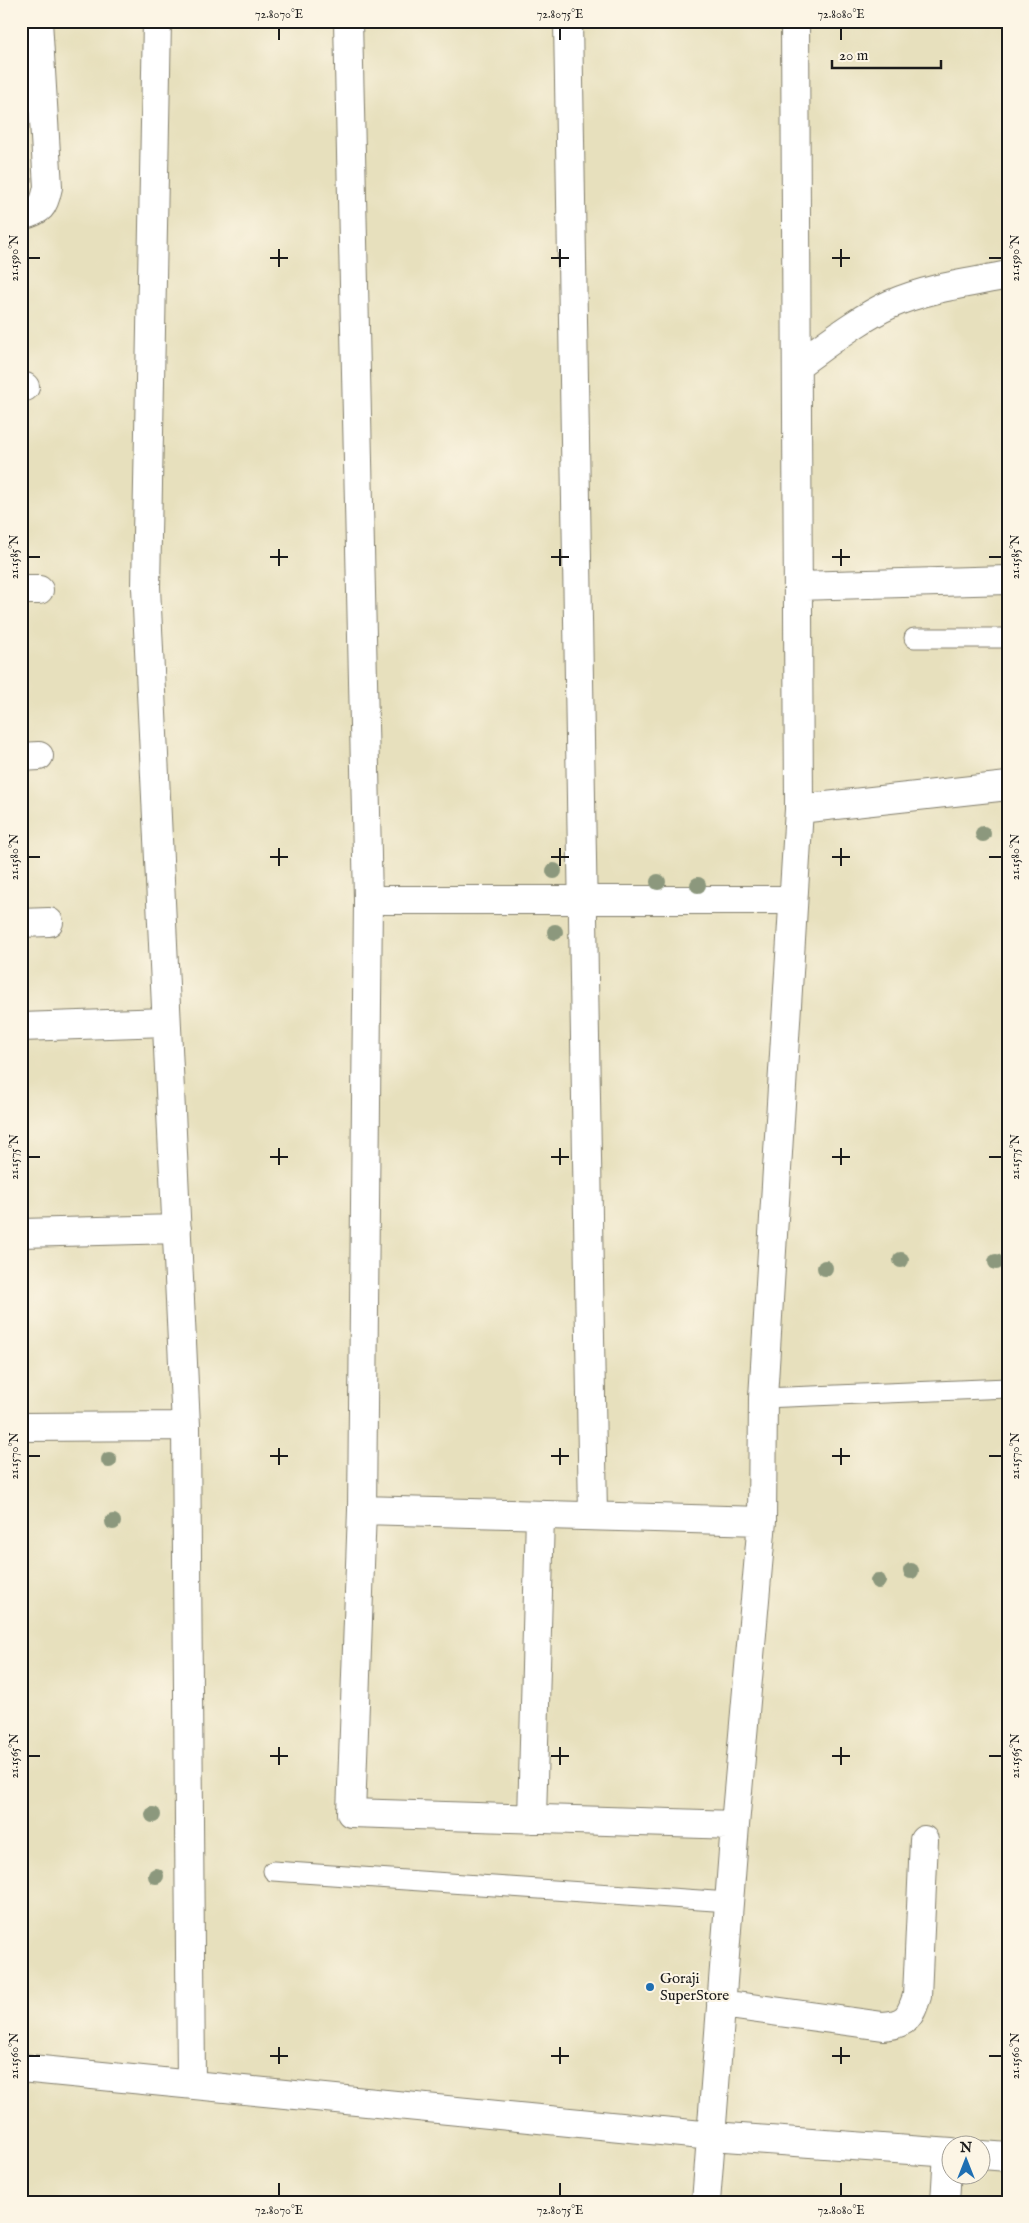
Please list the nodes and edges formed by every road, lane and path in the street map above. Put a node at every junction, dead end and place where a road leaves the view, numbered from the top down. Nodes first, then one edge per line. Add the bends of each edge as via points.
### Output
1 (38, 21) edge
2 (157, 21) edge
3 (348, 21) edge
4 (568, 21) edge
5 (795, 21) edge
6 (21, 216) edge
7 (1008, 275) edge
8 (797, 365) junction
9 (1008, 580) edge
10 (798, 586) junction
11 (914, 638) dead end
12 (1008, 638) edge
13 (1008, 786) edge
14 (799, 809) junction
15 (582, 899) junction
16 (368, 900) junction
17 (793, 900) junction
18 (49, 922) dead end
19 (21, 923) edge
20 (166, 1022) junction
21 (21, 1027) edge
22 (177, 1229) junction
23 (21, 1234) edge
24 (1008, 1388) edge
25 (764, 1398) junction
26 (186, 1426) junction
27 (21, 1427) edge
28 (362, 1510) junction
29 (540, 1515) junction
30 (593, 1516) junction
31 (762, 1521) junction
32 (532, 1819) junction
33 (735, 1825) junction
34 (924, 1840) dead end
35 (273, 1871) dead end
36 (729, 1902) junction
37 (721, 2004) junction
38 (21, 2068) edge
39 (191, 2084) junction
40 (712, 2136) junction
41 (942, 2152) edge
42 (992, 2156) edge
43 (1008, 2157) edge
44 (946, 2186) edge
45 (706, 2202) edge
46 (944, 2202) edge

1 - 6 street via 48,187 45,202 37,212
2 - 20 street via 146,587
3 - 16 street
4 - 15 street
5 - 8 street
7 - 8 street via 912,296 890,304
8 - 10 street
9 - 10 street
10 - 14 street
11 - 12 lane
13 - 14 street
14 - 17 street
15 - 16 street
15 - 17 street
15 - 30 street
16 - 28 street
17 - 25 street
18 - 19 street
20 - 21 street
20 - 22 street
22 - 23 street
22 - 26 street
24 - 25 lane
25 - 31 street
26 - 27 street
26 - 39 street
28 - 29 street
28 - 32 street via 351,1814
29 - 30 street
29 - 32 street
30 - 31 street
31 - 33 street
32 - 33 street
33 - 36 street
34 - 37 street via 917,1996 911,2014 899,2025 883,2026
35 - 36 lane
36 - 37 street
37 - 40 street
38 - 39 street
39 - 40 street
40 - 41 street
40 - 45 street
42 - 43 street
44 - 46 street

